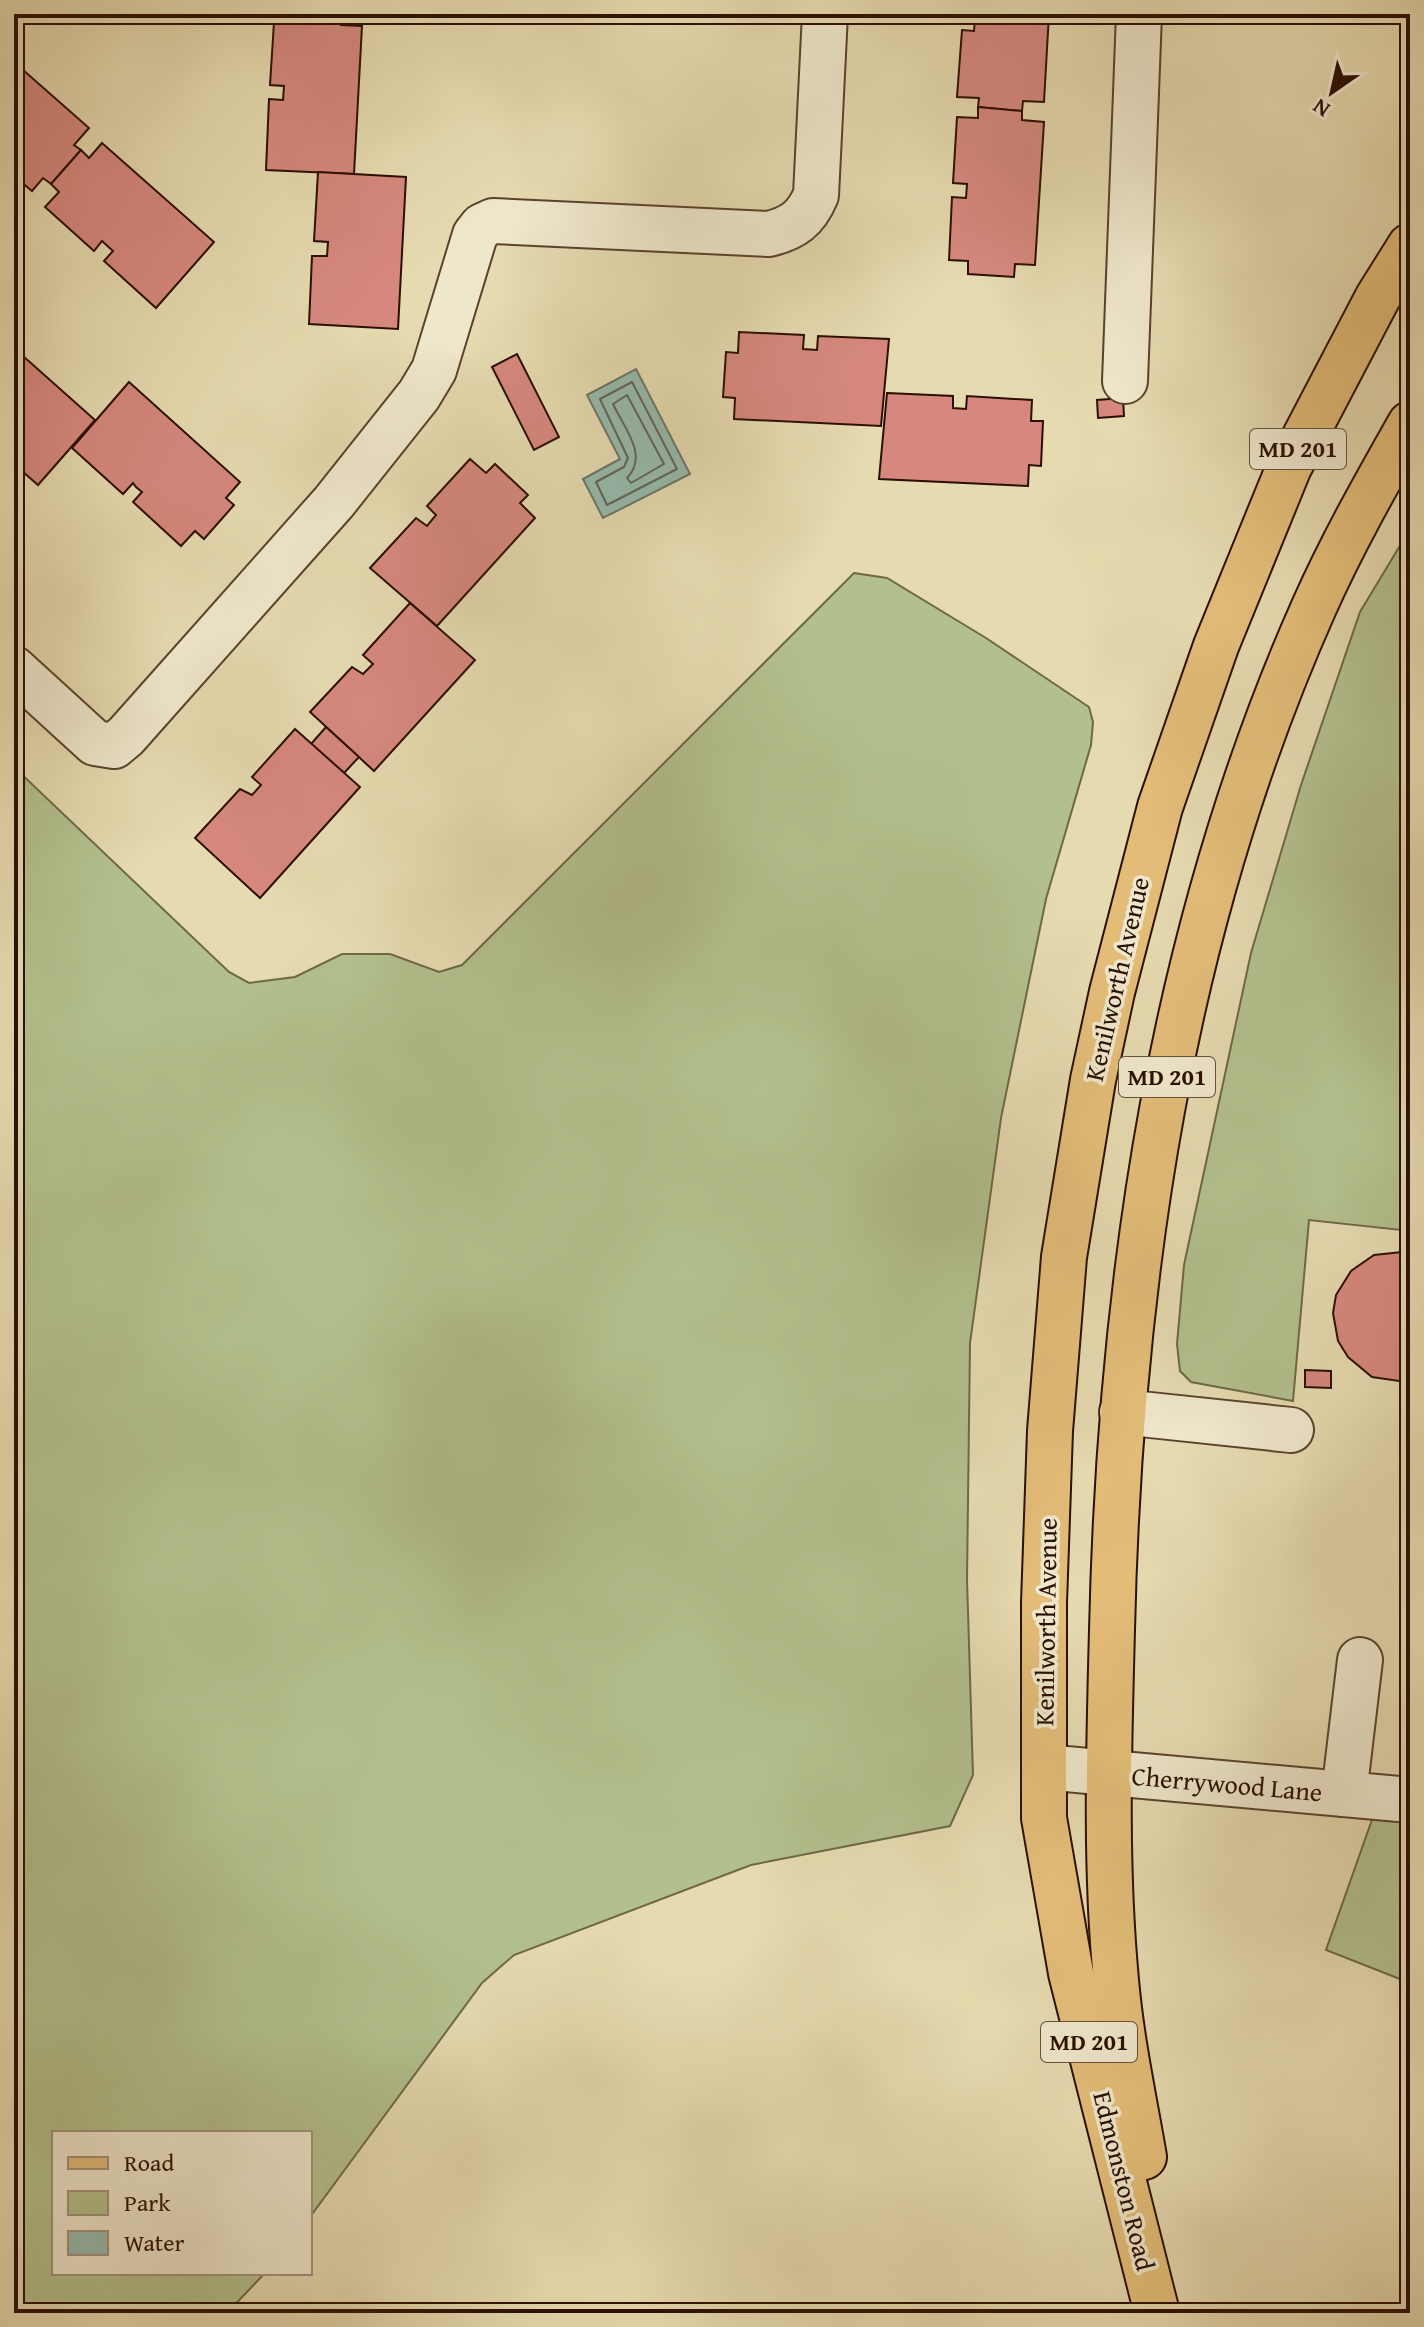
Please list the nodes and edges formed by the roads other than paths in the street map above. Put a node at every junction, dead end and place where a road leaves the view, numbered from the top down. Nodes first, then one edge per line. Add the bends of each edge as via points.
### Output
1 (825, 14) edge
2 (1139, 14) edge
3 (1410, 246) edge
4 (1125, 381) dead end
5 (1410, 424) edge
6 (14, 669) edge
7 (1122, 1412) junction
8 (1291, 1430) dead end
9 (1360, 1660) dead end
10 (1044, 1767) junction
11 (1108, 1773) junction
12 (1344, 1794) junction
13 (1410, 1800) edge
14 (1157, 2313) edge
15 (1173, 2313) edge

1 - 6 street via 816,195 799,222 769,234 519,221 482,226 434,370 419,395 334,502 126,736 114,746 95,743
2 - 4 street
3 - 10 main road, Kenilworth Avenue / MD 201 via 1289,467 1216,646 1160,807 1112,992 1076,1169 1063,1272 1050,1431
5 - 7 main road, MD 201 via 1313,608 1264,730 1206,907 1158,1120
7 - 8 street
7 - 11 main road, MD 201
9 - 12 street
10 - 11 street, Cherrywood Lane
10 - 14 main road, Edmonston Road / MD 201 via 1044,1818 1071,1973
11 - 12 street, Cherrywood Lane
11 - 15 main road, Edmonston Road / MD 201 via 1116,1981
12 - 13 street, Cherrywood Lane

